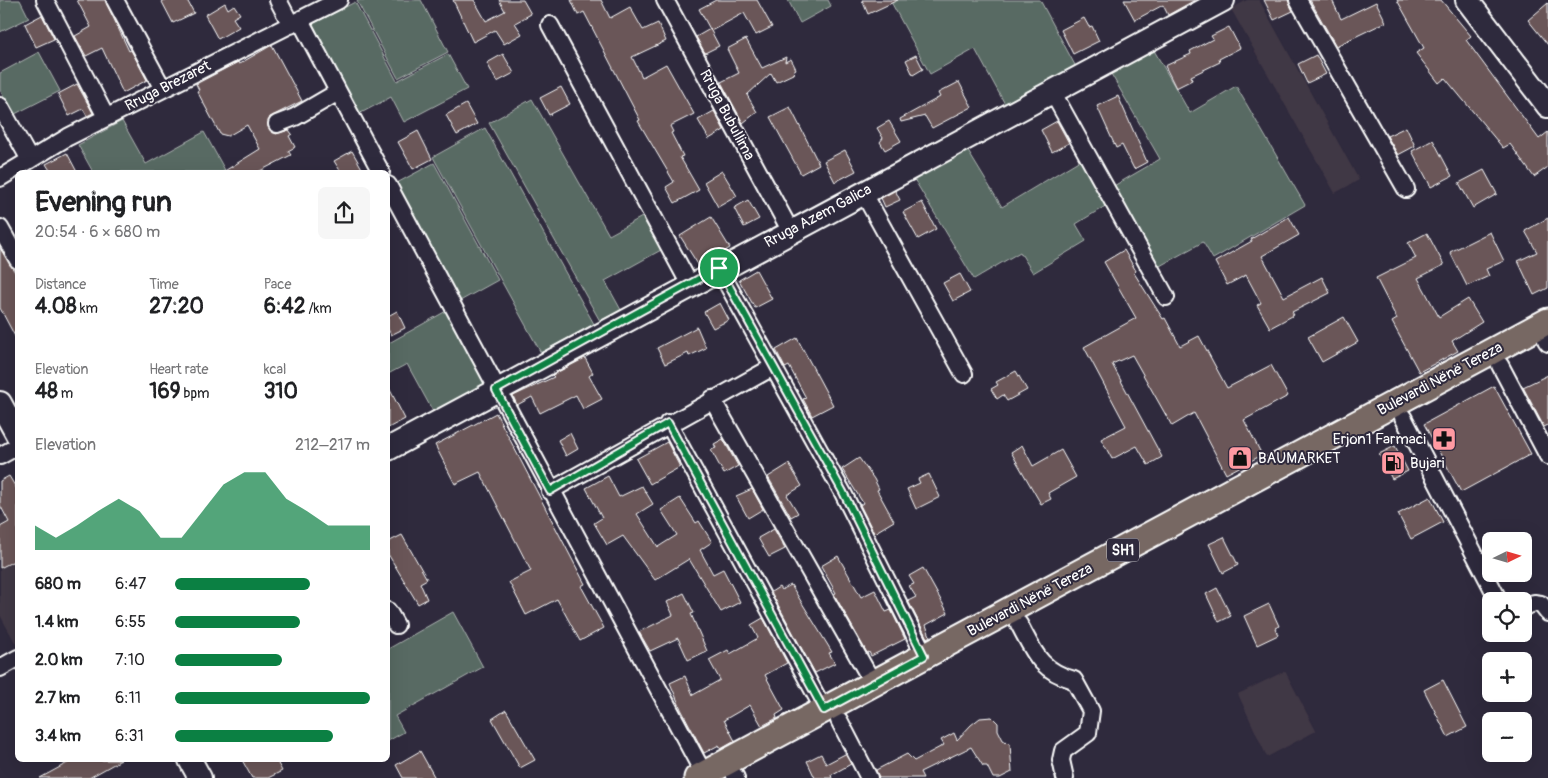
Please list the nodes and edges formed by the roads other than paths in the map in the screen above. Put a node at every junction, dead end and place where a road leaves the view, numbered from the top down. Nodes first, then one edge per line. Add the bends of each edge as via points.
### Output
1 (45, 0) edge
2 (115, 0) edge
3 (278, 0) edge
4 (339, 0) edge
5 (665, 0) edge
6 (1298, 0) edge
7 (1467, 0) edge
8 (1217, 1) edge
9 (296, 22) junction
10 (550, 25) dead end
11 (163, 89) junction
12 (338, 92) junction
13 (1053, 93) junction
14 (0, 106) edge
15 (1548, 106) edge
16 (106, 117) junction
17 (277, 124) dead end
18 (30, 160) junction
19 (380, 170) edge
20 (0, 178) edge
21 (390, 188) edge
22 (1406, 189) dead end
23 (863, 192) junction
24 (0, 228) edge
25 (790, 230) junction
26 (15, 255) edge
27 (719, 268) junction
28 (690, 285) junction
29 (1166, 297) dead end
30 (1548, 336) edge
31 (1500, 365) junction
32 (773, 367) junction
33 (964, 374) dead end
34 (496, 390) junction
35 (712, 399) junction
36 (0, 403) edge
37 (1403, 417) junction
38 (668, 423) junction
39 (15, 430) edge
40 (15, 448) edge
41 (390, 448) edge
42 (0, 456) edge
43 (1548, 456) edge
44 (550, 491) junction
45 (1494, 592) edge
46 (1532, 604) edge
47 (1548, 613) edge
48 (1019, 624) junction
49 (924, 656) junction
50 (15, 660) edge
51 (0, 668) edge
52 (873, 683) junction
53 (832, 715) junction
54 (191, 762) edge
55 (700, 776) edge
56 (734, 777) edge
57 (200, 778) edge
58 (869, 778) edge
59 (1065, 778) edge

1 - 16 street
2 - 11 street
3 - 9 street
4 - 9 street, Rruga Brezaret
5 - 25 street, Rruga Bubullima
6 - 22 street
7 - 15 street
8 - 13 street, Rruga Azem Galica
9 - 11 street, Rruga Brezaret
9 - 12 street
10 - 28 street
11 - 16 street, Rruga Brezaret
12 - 17 street
12 - 19 street
13 - 23 street, Rruga Azem Galica
13 - 29 street
14 - 18 street
16 - 18 street, Rruga Brezaret
18 - 20 street, Rruga Brezaret
21 - 34 street
23 - 25 street, Rruga Azem Galica
23 - 33 street
24 - 26 street
25 - 27 street, Rruga Azem Galica
27 - 28 street, Rruga Azem Galica
27 - 32 street
28 - 34 street, Rruga Azem Galica
30 - 31 main road, Bulevardi Nënë Tereza / SH1
30 - 49 main road, Bulevardi Nënë Tereza / SH1
31 - 37 main road, Bulevardi Nënë Tereza / SH1
31 - 43 street
32 - 35 street
32 - 49 street via 843,492
34 - 41 street, Rruga Azem Galica
34 - 44 street
35 - 38 street
35 - 52 street
36 - 39 street
37 - 45 street
37 - 48 main road, Bulevardi Nënë Tereza / SH1
38 - 44 street
38 - 53 street
40 - 42 street
44 - 55 street
46 - 47 street via 1541,604
48 - 53 main road, Bulevardi Nënë Tereza / SH1
48 - 59 street via 1044,666 1057,676 1074,680 1091,711 1088,734 1063,751 1061,760
49 - 52 main road, Bulevardi Nënë Tereza / SH1
50 - 51 street
52 - 53 main road, Bulevardi Nënë Tereza / SH1
53 - 55 main road, Bulevardi Nënë Tereza / SH1
53 - 56 main road, Bulevardi Nënë Tereza / SH1
53 - 58 street
54 - 57 street

